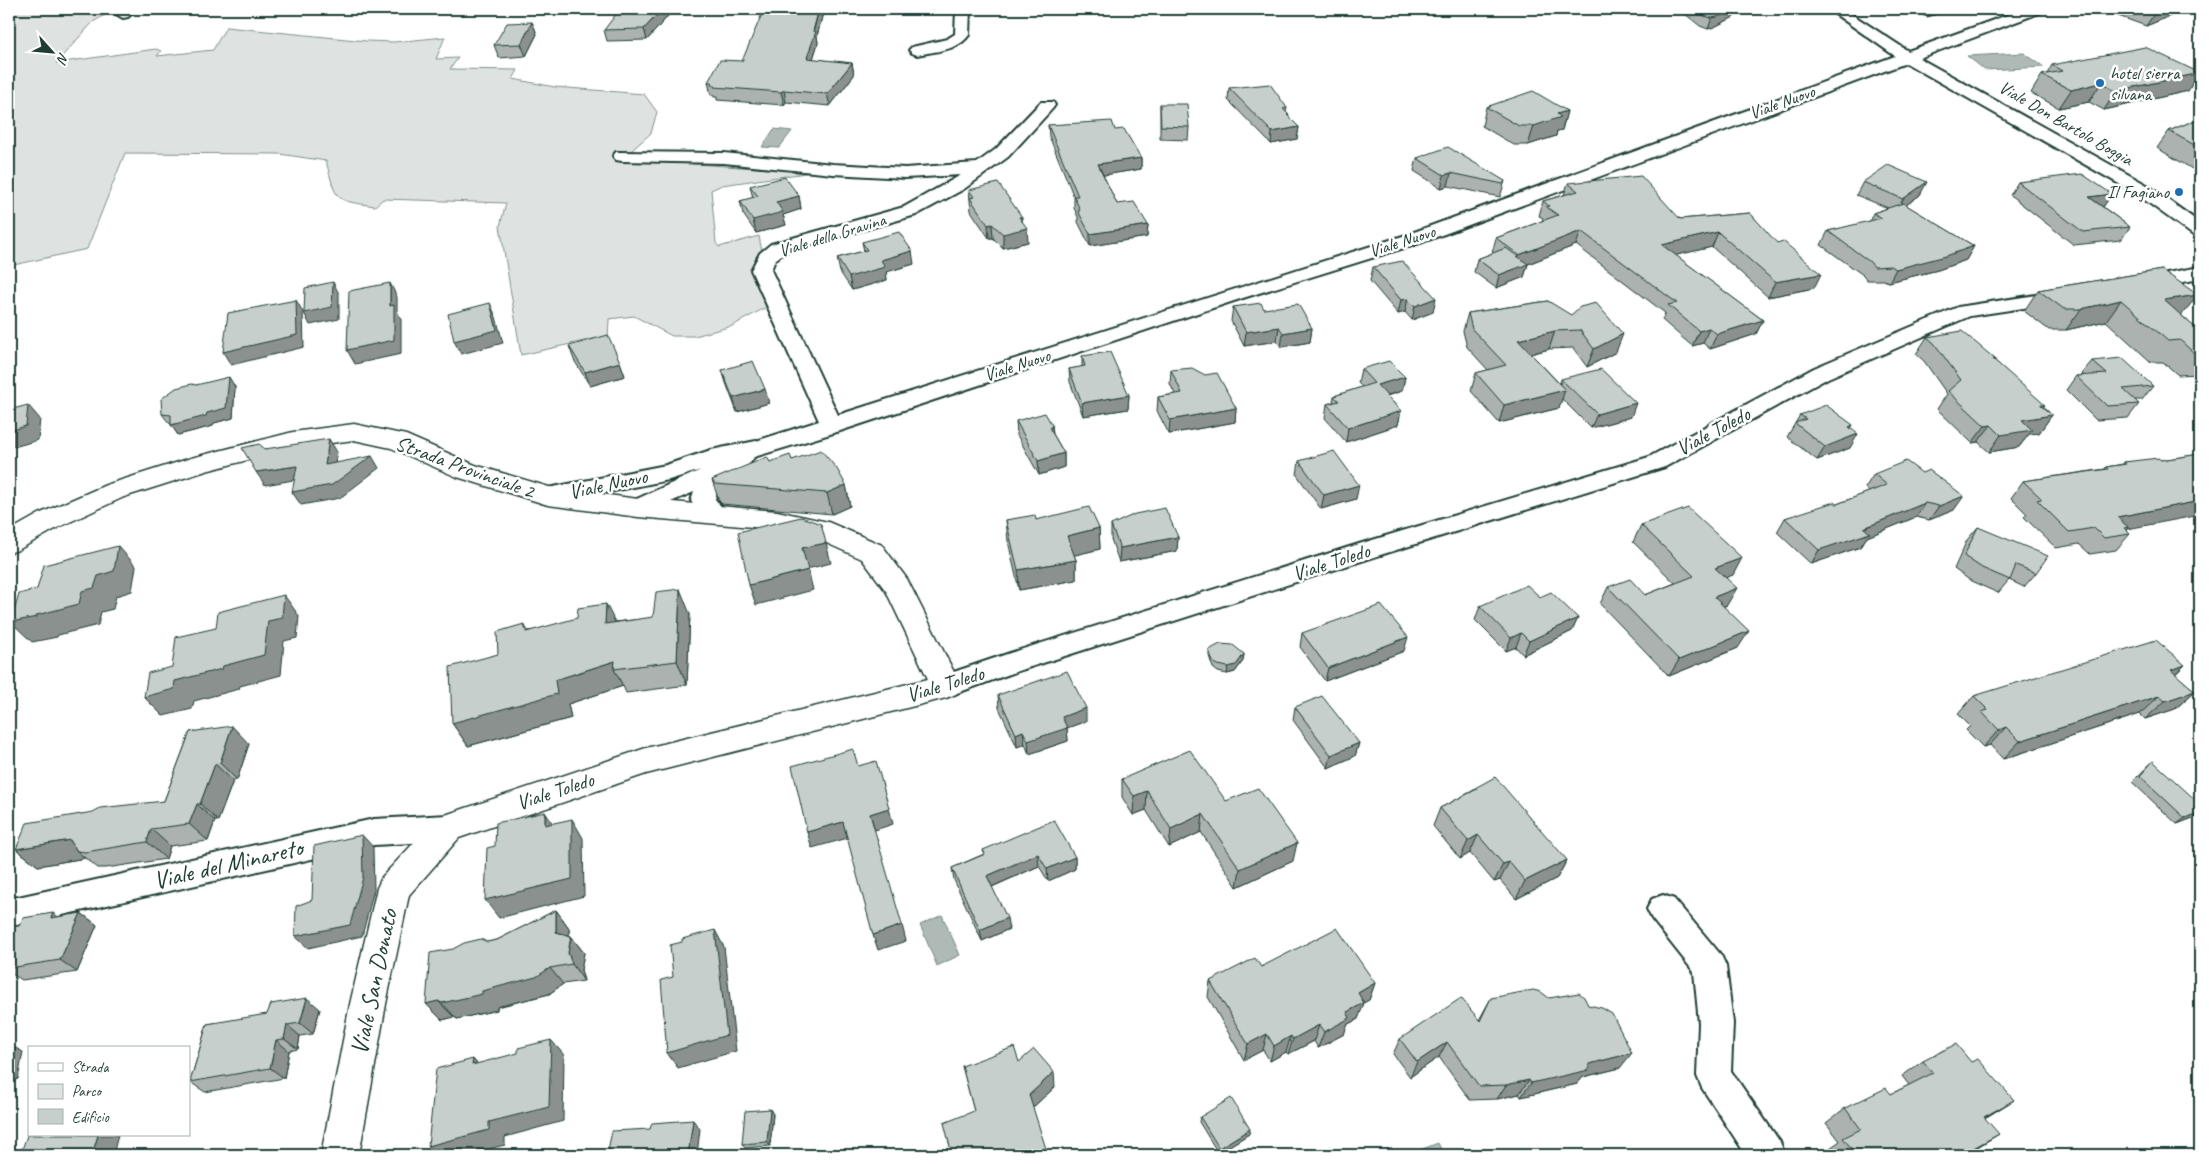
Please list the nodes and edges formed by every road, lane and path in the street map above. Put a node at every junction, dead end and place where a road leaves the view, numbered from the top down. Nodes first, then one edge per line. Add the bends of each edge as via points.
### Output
1 (963, 9) edge
2 (1835, 9) edge
3 (2037, 9) edge
4 (917, 50) dead end
5 (1907, 57) junction
6 (1047, 105) dead end
7 (622, 156) dead end
8 (981, 168) junction
9 (2200, 231) edge
10 (2200, 272) edge
11 (2122, 287) edge
12 (2085, 293) edge
13 (832, 426) junction
14 (759, 448) junction
15 (720, 470) junction
16 (668, 472) junction
17 (548, 496) junction
18 (638, 508) junction
19 (716, 515) junction
20 (9, 543) edge
21 (946, 686) junction
22 (448, 828) junction
23 (1663, 909) dead end
24 (9, 914) edge
25 (340, 1155) edge
26 (1767, 1155) edge

1 - 4 street via 962,35 952,43
2 - 5 street, Viale Don Bartolo Boggia
3 - 5 street, Viale Nuovo
5 - 9 street, Viale Don Bartolo Boggia via 2141,189
5 - 13 street, Viale Nuovo via 1413,239
6 - 8 street, Viale della Gravina via 1002,152
7 - 8 street via 724,158 833,169 905,172
8 - 13 street, Viale della Gravina via 958,185 910,211 778,248 767,258 761,270
10 - 11 street
12 - 21 street, Viale Toledo via 1965,311 1821,374 1657,462 1368,550
13 - 14 street, Viale Nuovo
14 - 15 street, Viale Nuovo
14 - 16 street, Viale Nuovo via 711,458
15 - 18 street, Viale Nuovo
15 - 19 street, Viale Nuovo via 707,484 703,501
16 - 17 street, Viale Nuovo
16 - 18 street, Viale Nuovo via 649,489
17 - 18 street, Strada Provinciale 2
17 - 20 street, Strada Provinciale 2 via 466,471 397,441 354,432 293,440 200,464 115,491 50,520
18 - 19 street, Strada Provinciale 2
19 - 21 street, Strada Provinciale 2 via 777,520 819,528 872,552 897,586
21 - 22 street, Viale Toledo via 646,761
22 - 24 street, Viale del Minareto via 374,832
22 - 25 street, Viale San Donato via 394,888
23 - 26 street via 1710,966 1716,1023 1714,1076

